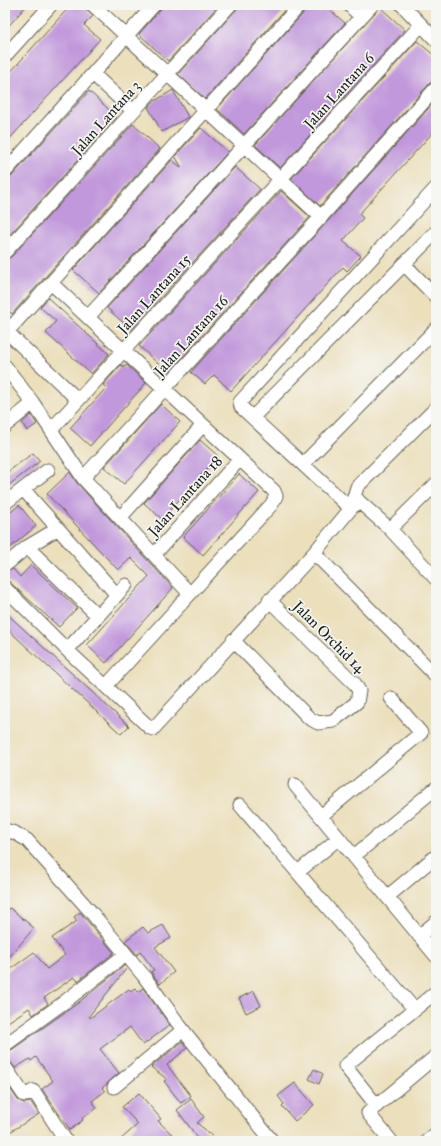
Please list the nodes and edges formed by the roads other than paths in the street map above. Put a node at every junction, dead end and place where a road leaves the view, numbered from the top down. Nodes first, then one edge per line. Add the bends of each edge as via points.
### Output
1 (51, 5) edge
2 (93, 5) edge
3 (154, 5) edge
4 (230, 5) edge
5 (300, 5) edge
6 (349, 5) edge
7 (372, 5) edge
8 (402, 5) edge
9 (361, 17) junction
10 (421, 25) junction
11 (126, 36) junction
12 (436, 40) edge
13 (5, 56) edge
14 (93, 74) junction
15 (167, 74) junction
16 (436, 88) edge
17 (206, 110) junction
18 (133, 111) junction
19 (244, 144) junction
20 (5, 172) edge
21 (281, 179) junction
22 (436, 188) edge
23 (321, 217) junction
24 (436, 232) edge
25 (5, 252) edge
26 (404, 264) junction
27 (51, 283) junction
28 (436, 297) edge
29 (88, 317) junction
30 (436, 329) edge
31 (6, 331) edge
32 (124, 351) junction
33 (5, 366) edge
34 (164, 389) junction
35 (78, 400) junction
36 (33, 403) junction
37 (436, 408) edge
38 (252, 417) junction
39 (203, 425) junction
40 (5, 426) edge
41 (51, 430) junction
42 (240, 459) junction
43 (304, 464) junction
44 (48, 470) dead end
45 (84, 478) junction
46 (436, 484) edge
47 (23, 489) junction
48 (5, 503) edge
49 (354, 505) junction
50 (120, 518) junction
51 (57, 529) junction
52 (390, 529) junction
53 (27, 547) junction
54 (314, 552) junction
55 (154, 555) junction
56 (8, 563) dead end
57 (433, 570) edge
58 (5, 588) edge
59 (190, 594) junction
60 (269, 600) junction
61 (98, 616) junction
62 (233, 640) junction
63 (67, 650) junction
64 (436, 676) edge
65 (106, 686) junction
66 (391, 698) dead end
67 (295, 785) dead end
68 (436, 788) edge
69 (240, 805) dead end
70 (321, 816) junction
71 (5, 830) edge
72 (339, 838) junction
73 (354, 856) junction
74 (436, 856) edge
75 (298, 872) junction
76 (387, 897) junction
77 (436, 922) edge
78 (420, 936) junction
79 (125, 955) junction
80 (436, 956) edge
81 (436, 992) edge
82 (415, 1010) junction
83 (183, 1030) junction
84 (5, 1045) edge
85 (436, 1056) edge
86 (5, 1067) edge
87 (114, 1087) dead end
88 (377, 1106) junction
89 (436, 1134) edge
90 (66, 1141) edge
91 (272, 1141) edge
92 (391, 1141) edge
93 (427, 1141) edge

1 - 13 street
2 - 11 street
3 - 11 street
4 - 15 street, Jalan Lantana 3
5 - 17 street
6 - 9 street
7 - 9 street
8 - 10 street
9 - 19 street
10 - 12 street
10 - 21 street, Jalan Lantana 6
11 - 14 street
11 - 15 street
14 - 18 street
14 - 20 street
15 - 17 street
15 - 18 street, Jalan Lantana 3
16 - 23 street, Jalan Lantana 16
17 - 19 street
17 - 27 street
18 - 25 street, Jalan Lantana 3
19 - 21 street
19 - 29 street
21 - 23 street
21 - 32 street, Jalan Lantana 15
22 - 38 street via 242,400 241,407
23 - 34 street, Jalan Lantana 16
24 - 26 street
26 - 28 street
26 - 38 street
27 - 29 street
27 - 31 street
29 - 32 street
30 - 43 street
31 - 35 street
32 - 34 street
32 - 35 street, Jalan Lantana 15
33 - 36 street
34 - 39 street
34 - 45 street, Jalan Lantana 16
35 - 41 street, Jalan Lantana 15
36 - 40 street
36 - 41 street
37 - 49 street via 357,487
38 - 43 street
39 - 42 street
39 - 50 street
41 - 45 street
42 - 55 street, Jalan Lantana 18
42 - 59 street via 274,491 276,496
43 - 49 street
44 - 47 street
45 - 50 street
46 - 52 street
47 - 48 street
47 - 51 street
49 - 52 street
49 - 54 street, Jalan Orchid 14
50 - 55 street
51 - 53 street
51 - 61 street via 122,590
52 - 57 street
53 - 56 street
53 - 61 street
54 - 60 street, Jalan Orchid 14
54 - 64 street
55 - 59 street
58 - 63 street
59 - 65 street
60 - 62 street, Jalan Orchid 14
60 - 62 street, Jalan Orchid 14 via 355,684 359,691 357,702 333,721 318,723 310,718
61 - 63 street
62 - 65 street, Jalan Orchid 14 via 153,729
63 - 65 street
66 - 70 street via 422,733
67 - 70 street
68 - 73 street
69 - 75 street
70 - 72 street
71 - 79 street via 27,840 91,912
72 - 73 street
72 - 75 street
73 - 76 street
74 - 76 street
75 - 82 street
76 - 78 street
77 - 78 street
78 - 80 street
79 - 83 street via 144,975
79 - 84 street
81 - 82 street
82 - 88 street via 345,1066
83 - 87 street
83 - 91 street
85 - 88 street
86 - 90 street via 24,1095 33,1091 36,1093
88 - 92 street via 368,1113
89 - 93 street

